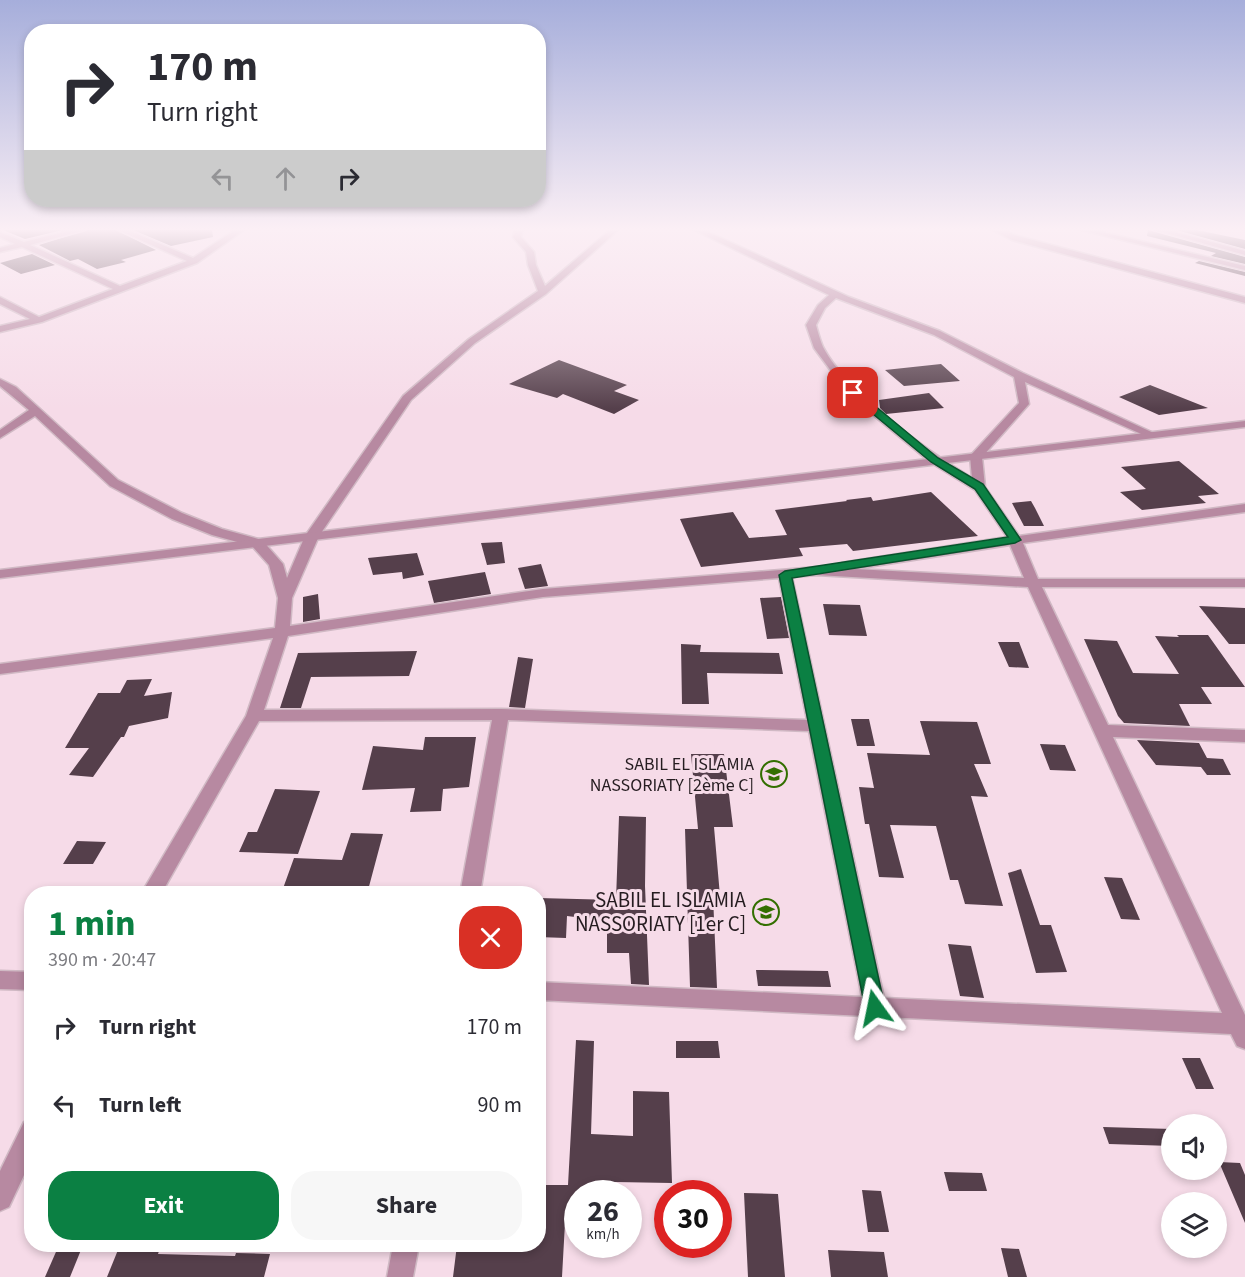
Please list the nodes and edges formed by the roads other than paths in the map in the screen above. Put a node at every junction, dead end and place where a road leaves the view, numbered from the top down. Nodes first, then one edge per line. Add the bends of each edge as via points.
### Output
1 (118, 290) edge
2 (546, 290) edge
3 (826, 290) edge
4 (1206, 290) edge
5 (543, 292) joint
6 (835, 294) junction
7 (0, 300) edge
8 (1245, 300) edge
9 (39, 320) junction
10 (0, 329) edge
11 (1019, 375) junction
12 (0, 382) edge
13 (35, 411) junction
14 (1245, 424) edge
15 (0, 435) edge
16 (1152, 435) junction
17 (976, 456) junction
18 (934, 460) junction
19 (979, 487) junction
20 (1245, 508) edge
21 (312, 536) junction
22 (1015, 540) junction
23 (257, 543) junction
24 (817, 571) junction
25 (0, 574) edge
26 (785, 575) junction
27 (1033, 583) junction
28 (1245, 583) edge
29 (285, 597) junction
30 (282, 632) junction
31 (0, 669) edge
32 (501, 714) junction
33 (254, 716) junction
34 (817, 726) junction
35 (1102, 731) junction
36 (1245, 736) edge
37 (155, 886) edge
38 (471, 886) edge
39 (0, 980) edge
40 (24, 981) edge
41 (546, 991) edge
42 (875, 1008) junction
43 (1242, 1032) edge
44 (24, 1147) edge
45 (0, 1198) edge
46 (405, 1252) edge
47 (400, 1277) edge

1 - 9 street
2 - 5 street
3 - 6 street
4 - 8 street
5 - 21 street via 472,341 407,398
6 - 11 street via 937,333
6 - 18 street via 821,307 812,325 819,348 853,393
7 - 9 street
9 - 10 street
11 - 16 street
11 - 17 street via 1024,404
12 - 13 street
13 - 15 street
13 - 23 street via 114,483 177,516
14 - 16 street
16 - 17 street
17 - 18 street
17 - 19 street
18 - 19 street
18 - 21 street
19 - 22 street
20 - 22 street
21 - 23 street
21 - 29 street
22 - 24 street
22 - 27 street
23 - 25 street
23 - 29 street via 276,564
24 - 26 street
24 - 27 street
26 - 30 street via 543,593
26 - 34 street
27 - 28 street
27 - 35 street
29 - 30 street
30 - 31 street
30 - 33 street
32 - 33 street
32 - 34 street
32 - 38 street
33 - 37 street
34 - 42 street
35 - 36 street
35 - 43 street
39 - 40 street
41 - 42 street
42 - 43 street
44 - 45 street
46 - 47 street

